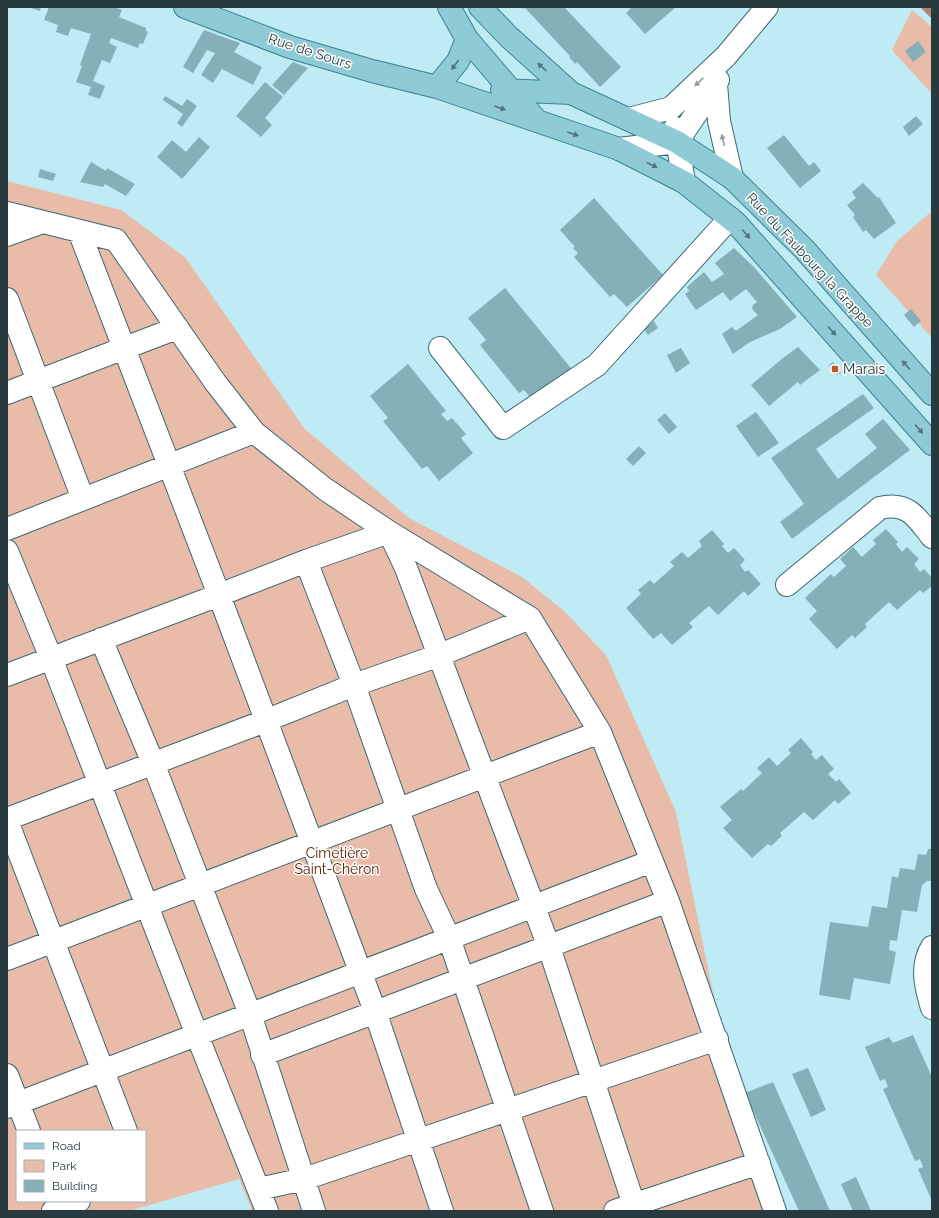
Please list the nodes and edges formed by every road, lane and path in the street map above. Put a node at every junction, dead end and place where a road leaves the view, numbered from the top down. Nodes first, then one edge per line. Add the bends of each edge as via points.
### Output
1 (185, 7) edge
2 (449, 7) edge
3 (480, 7) edge
4 (767, 7) edge
5 (467, 39) junction
6 (726, 56) junction
7 (716, 84) junction
8 (437, 87) junction
9 (511, 90) junction
10 (571, 93) junction
11 (671, 108) junction
12 (629, 119) junction
13 (536, 121) junction
14 (677, 142) junction
15 (619, 149) junction
16 (732, 178) junction
17 (684, 182) junction
18 (7, 213) edge
19 (730, 218) junction
20 (43, 222) junction
21 (79, 231) junction
22 (7, 235) edge
23 (7, 299) edge
24 (177, 328) junction
25 (124, 348) junction
26 (440, 348) dead end
27 (38, 381) junction
28 (7, 393) edge
29 (932, 394) edge
30 (254, 432) junction
31 (932, 444) edge
32 (170, 465) junction
33 (83, 500) junction
34 (7, 529) edge
35 (389, 532) junction
36 (932, 537) edge
37 (7, 551) edge
38 (306, 561) junction
39 (787, 586) dead end
40 (219, 595) junction
41 (530, 618) junction
42 (101, 639) junction
43 (440, 654) junction
44 (51, 658) junction
45 (7, 675) edge
46 (354, 686) junction
47 (265, 721) junction
48 (600, 732) junction
49 (153, 763) junction
50 (485, 776) junction
51 (99, 783) junction
52 (399, 809) junction
53 (7, 820) edge
54 (311, 842) junction
55 (652, 861) junction
56 (199, 885) junction
57 (668, 901) junction
58 (147, 904) junction
59 (534, 906) junction
60 (449, 938) junction
61 (53, 941) junction
62 (549, 947) junction
63 (932, 947) edge
64 (7, 959) edge
65 (361, 972) junction
66 (464, 978) junction
67 (932, 1008) edge
68 (375, 1011) junction
69 (250, 1014) junction
70 (197, 1035) junction
71 (717, 1039) junction
72 (262, 1055) junction
73 (102, 1070) junction
74 (7, 1075) edge
75 (593, 1081) junction
76 (12, 1105) edge
77 (507, 1110) junction
78 (28, 1130) edge
79 (126, 1130) edge
80 (417, 1139) junction
81 (759, 1163) junction
82 (304, 1179) junction
83 (259, 1189) junction
84 (75, 1202) edge
85 (56, 1207) edge
86 (628, 1209) edge
87 (267, 1211) edge
88 (314, 1211) edge
89 (442, 1211) edge
90 (542, 1211) edge
91 (775, 1211) edge

1 - 8 main road, Rue de Sours via 290,47
2 - 5 main road
10 -> 3 main road, Rue du Faubourg la Grappe
4 - 6 street
5 -> 8 main road via 458,62
5 - 9 main road
6 - 7 street
6 -> 11 street
7 - 14 street
16 -> 7 street via 719,121
8 - 9 main road, Rue de Sours
8 -> 13 main road, Rue de Sours
9 - 10 main road, Rue de Sours
9 - 13 main road
10 - 12 main road, Rue du Faubourg la Grappe
11 - 12 street
11 - 14 street
12 - 14 main road, Rue du Faubourg la Grappe
13 -> 15 main road, Rue du Faubourg la Grappe
14 - 15 street
14 - 16 main road, Rue du Faubourg la Grappe
14 - 17 street
15 -> 17 main road, Rue du Faubourg la Grappe
29 -> 16 main road, Rue du Faubourg la Grappe via 804,249
17 - 19 main road, Rue du Faubourg la Grappe
18 - 20 street
19 - 26 street via 598,365 503,428
19 -> 31 main road, Rue du Faubourg la Grappe
20 - 21 street
20 - 22 street
21 - 24 street via 116,240
21 - 25 street
23 - 27 street
24 - 25 street
24 - 30 street
25 - 27 street
25 - 32 street
27 - 28 street
27 - 33 street
30 - 32 street
30 - 35 street via 325,489
32 - 33 street
32 - 40 street
33 - 34 street
35 - 38 street
35 - 41 street
35 - 43 street
36 - 39 street via 914,515 903,508 880,508
37 - 44 street
38 - 40 street
38 - 46 street
40 - 42 street
40 - 47 street
41 - 43 street
41 - 48 street
42 - 44 street
42 - 49 street
43 - 46 street
43 - 50 street
44 - 45 street
44 - 51 street
46 - 47 street
46 - 52 street
47 - 49 street
47 - 54 street
48 - 50 street
48 - 55 street
49 - 51 street
49 - 56 street
50 - 52 street
50 - 59 street
51 - 53 street
51 - 58 street
52 - 54 street
52 - 60 street via 426,889
53 - 61 street
54 - 56 street
54 - 65 street
55 - 57 street
55 - 59 street
56 - 58 street
56 - 69 street
57 - 62 street
57 - 71 street
58 - 61 street
58 - 70 street
59 - 60 street
59 - 62 street
60 - 65 street
60 - 66 street
61 - 64 street
61 - 73 street
62 - 66 street
62 - 75 street
63 - 67 street via 926,956 925,986
65 - 68 street
65 - 69 street
66 - 68 street
66 - 77 street
68 - 72 street
68 - 80 street
69 - 70 street
69 - 72 street
70 - 73 street
70 - 83 street
71 - 75 street
71 - 81 street
72 - 82 street
73 - 76 street
73 - 79 street
74 - 76 street
75 - 77 street
75 - 86 street
76 - 78 street
77 - 80 street
77 - 90 street
80 - 82 street
80 - 89 street
81 - 86 street
81 - 91 street
82 - 83 street
82 - 88 street
83 - 87 street
84 - 85 street

